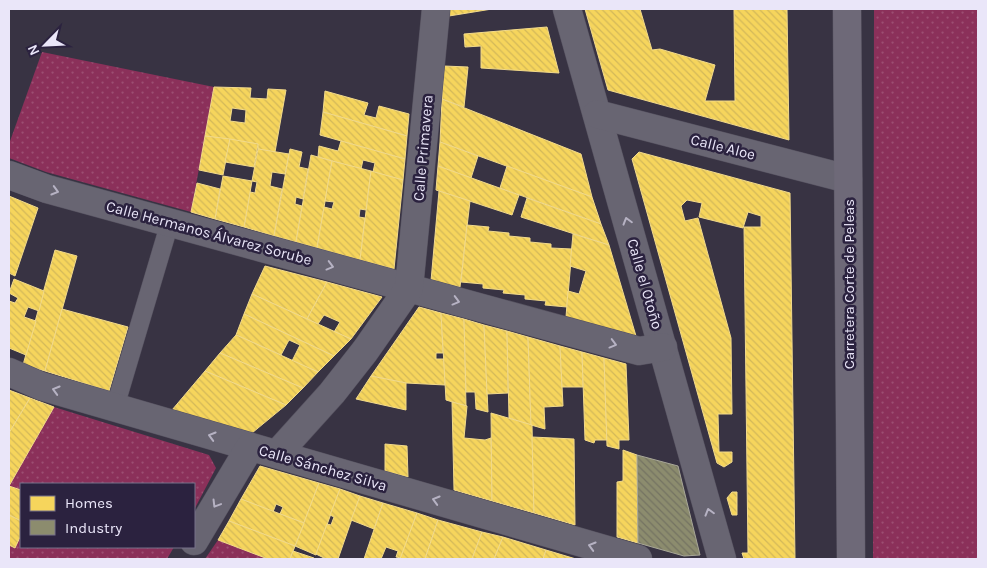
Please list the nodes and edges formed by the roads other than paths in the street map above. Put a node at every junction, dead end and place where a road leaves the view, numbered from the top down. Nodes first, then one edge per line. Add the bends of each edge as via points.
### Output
1 (436, 9) edge
2 (568, 9) edge
3 (847, 9) edge
4 (597, 114) junction
5 (9, 175) edge
6 (848, 179) junction
7 (170, 222) junction
8 (409, 288) junction
9 (663, 347) junction
10 (9, 372) edge
11 (115, 407) junction
12 (250, 446) junction
13 (277, 454) junction
14 (195, 539) edge
15 (189, 548) edge
16 (183, 559) edge
17 (638, 559) edge
18 (722, 559) edge
19 (851, 559) edge

1 - 8 street, Calle Primavera
2 - 4 street, Calle el Otoño
3 - 6 street, Carretera Corte de Peleas
4 - 6 street, Calle Aloe
9 -> 4 street, Calle el Otoño
5 -> 7 street, Calle Hermanos Álvarez Sorube via 47,189
6 - 19 street, Carretera Corte de Peleas
7 -> 8 street, Calle Hermanos Álvarez Sorube
7 - 11 lane
8 -> 9 street, Calle Hermanos Álvarez Sorube via 639,351
8 - 13 street via 338,386
18 -> 9 street, Calle el Otoño
11 -> 10 street, Calle Sánchez Silva via 41,386
12 -> 11 street, Calle Sánchez Silva
12 - 13 street, Calle Sánchez Silva
12 -> 14 street
17 -> 13 street, Calle Sánchez Silva
15 - 16 street

